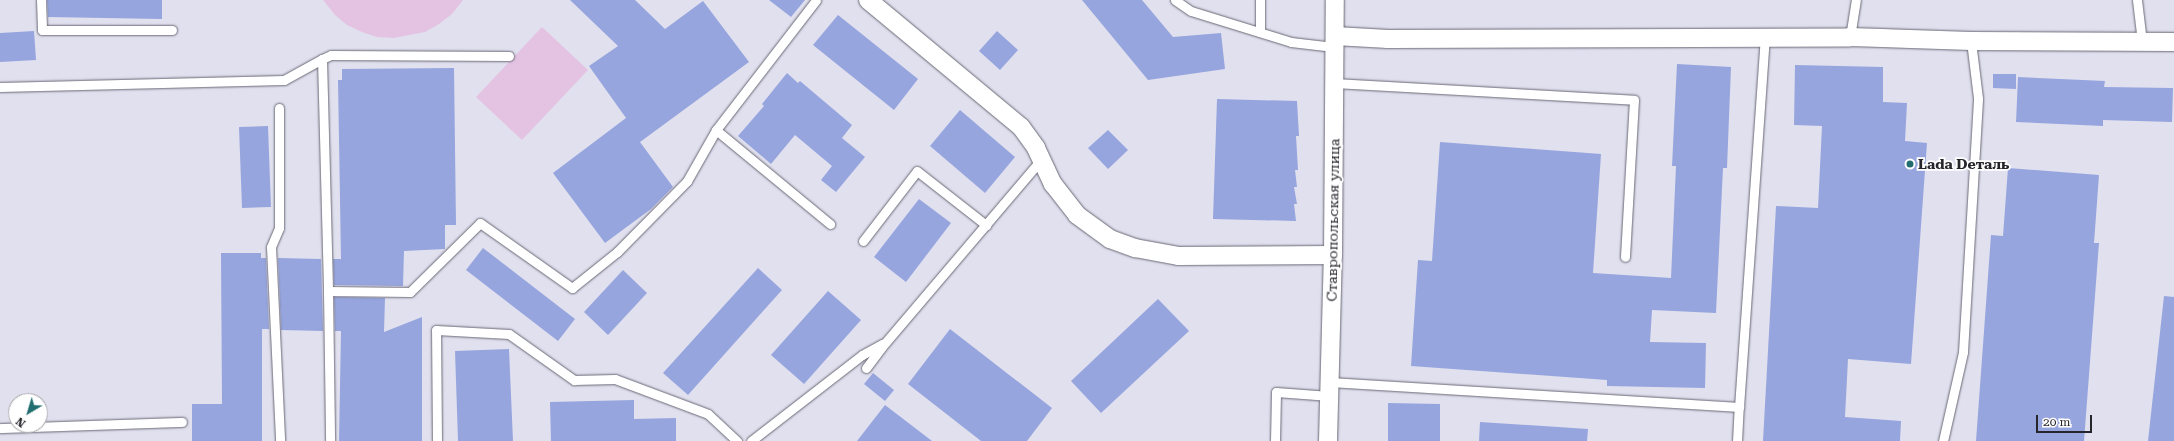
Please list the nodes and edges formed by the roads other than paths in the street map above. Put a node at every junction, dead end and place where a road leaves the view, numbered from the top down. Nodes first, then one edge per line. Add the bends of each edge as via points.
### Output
1 (41, 0) edge
2 (816, 0) edge
3 (868, 0) edge
4 (1176, 0) edge
5 (1260, 0) edge
6 (1335, 0) edge
7 (1856, 0) edge
8 (2137, 0) edge
9 (172, 30) dead end
10 (1260, 32) junction
11 (1850, 37) junction
12 (1765, 38) junction
13 (1335, 41) junction
14 (1971, 42) junction
15 (2142, 42) junction
16 (2174, 42) edge
17 (509, 56) dead end
18 (322, 59) junction
19 (1334, 83) junction
20 (0, 86) edge
21 (279, 108) dead end
22 (716, 130) junction
23 (1041, 160) junction
24 (830, 224) dead end
25 (986, 224) junction
26 (863, 241) dead end
27 (1333, 255) junction
28 (1625, 257) dead end
29 (328, 291) junction
30 (885, 343) junction
31 (866, 368) dead end
32 (1330, 389) junction
33 (1739, 407) junction
34 (182, 422) dead end
35 (0, 428) edge
36 (280, 441) edge
37 (330, 441) edge
38 (437, 441) edge
39 (737, 441) edge
40 (751, 441) edge
41 (1276, 441) edge
42 (1328, 441) edge
43 (1737, 441) edge
44 (1943, 441) edge

1 - 9 lane via 42,30
2 - 22 lane
3 - 23 street via 1021,127
4 - 10 lane via 1191,11
5 - 10 lane
6 - 13 street, Ставропольская улица
7 - 11 lane
8 - 15 lane
10 - 13 lane via 1291,42
11 - 12 street
11 - 14 street
12 - 13 street
12 - 33 lane
13 - 19 street, Ставропольская улица
14 - 15 street
14 - 44 lane via 1978,98 1963,352
15 - 16 street
17 - 18 lane via 331,55
18 - 20 lane via 284,80
18 - 29 lane
19 - 27 street, Ставропольская улица
19 - 28 lane via 1634,100
21 - 36 lane via 279,228 271,247
22 - 24 lane
22 - 29 lane via 687,181 617,252 572,288 480,223 410,292
23 - 25 lane
23 - 27 street via 1053,184 1077,215 1110,239 1135,248 1179,256
25 - 26 lane via 918,171
25 - 30 lane
27 - 32 street, Ставропольская улица
29 - 37 lane
30 - 31 lane
30 - 40 lane via 862,355
32 - 33 lane
32 - 41 lane via 1276,392
32 - 42 street, Ставропольская улица
33 - 43 lane
34 - 35 lane
38 - 39 lane via 436,330 509,334 574,380 615,379 708,414

